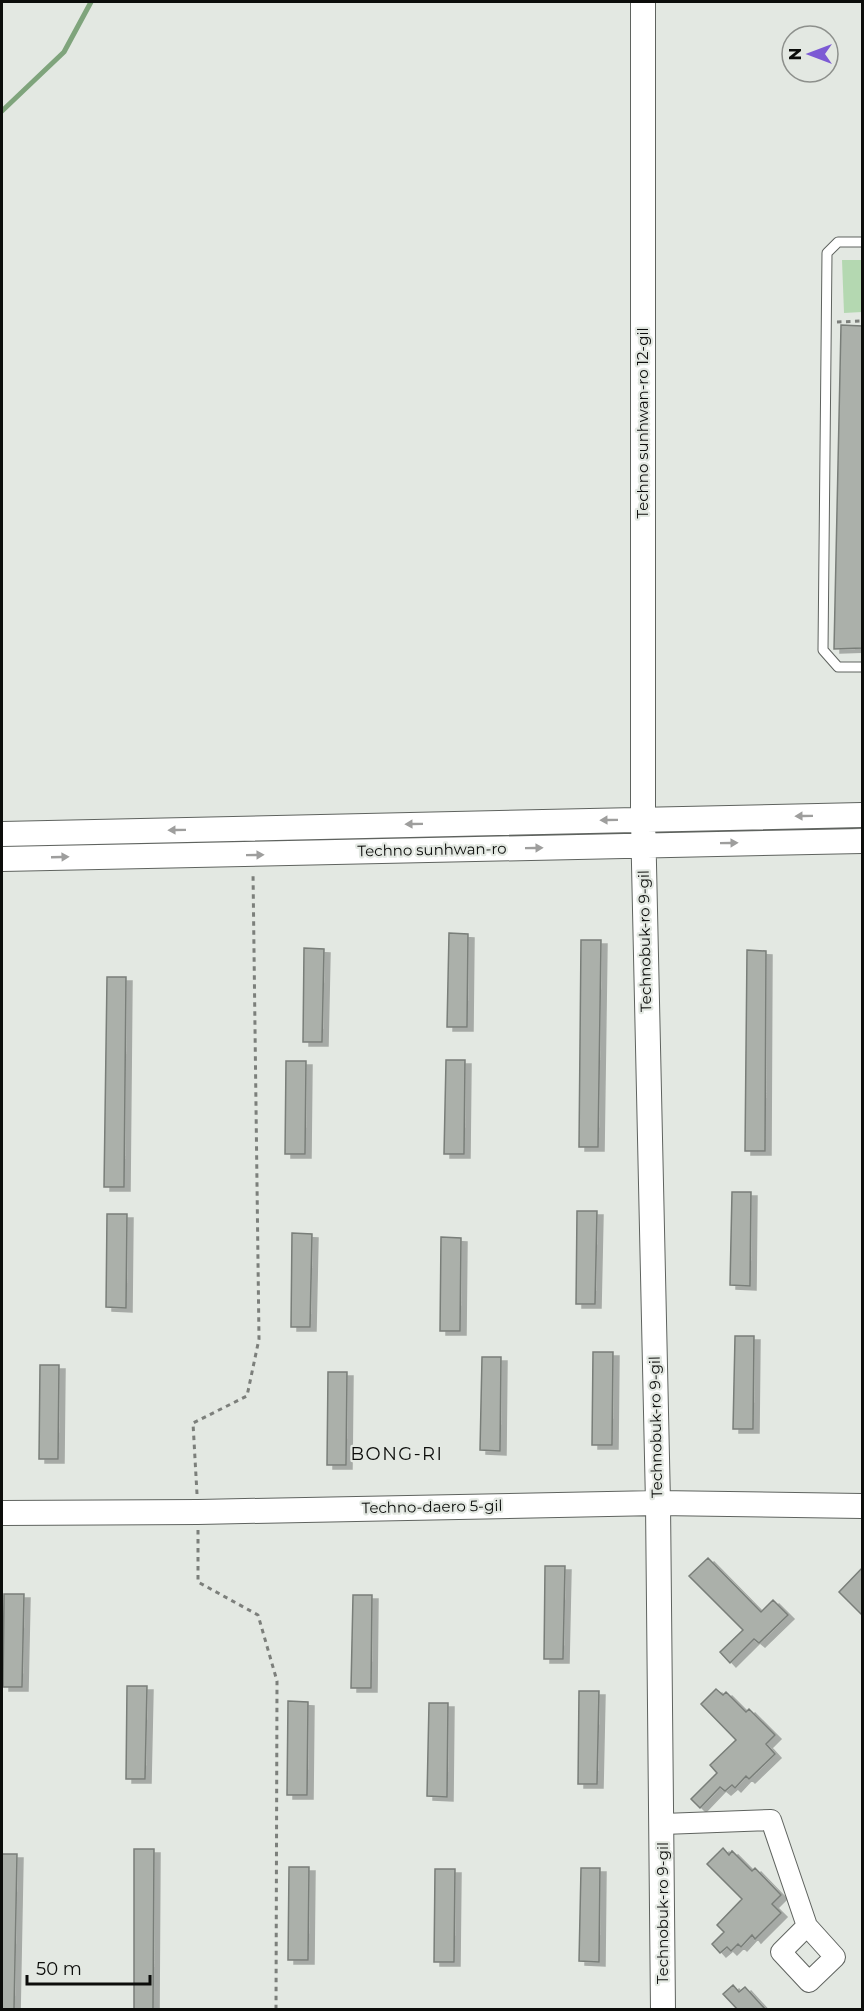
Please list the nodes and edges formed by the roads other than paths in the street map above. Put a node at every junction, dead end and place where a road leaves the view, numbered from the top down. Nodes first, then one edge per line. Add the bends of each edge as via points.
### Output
1 (643, 2) edge
2 (862, 242) edge
3 (862, 667) edge
4 (862, 815) edge
5 (643, 819) junction
6 (2, 834) edge
7 (862, 841) edge
8 (644, 845) junction
9 (2, 859) edge
10 (658, 1503) junction
11 (862, 1506) edge
12 (2, 1513) edge
13 (663, 1824) junction
14 (807, 1926) dead end
15 (663, 2010) edge

1 - 5 street, Techno sunhwan-ro 12-gil
2 - 3 lane via 838,242 827,253 823,650 838,667
4 -> 5 street, Techno sunhwan-ro
5 -> 6 street, Techno sunhwan-ro
5 - 8 street, Techno sunhwan-ro 12-gil
8 -> 7 street, Techno sunhwan-ro
9 -> 8 street, Techno sunhwan-ro
8 - 10 street, Technobuk-ro 9-gil
10 - 11 street, Techno-daero 5-gil
10 - 12 street, Techno-daero 5-gil
10 - 13 street, Technobuk-ro 9-gil
13 - 14 street via 771,1820
13 - 15 street, Technobuk-ro 9-gil

